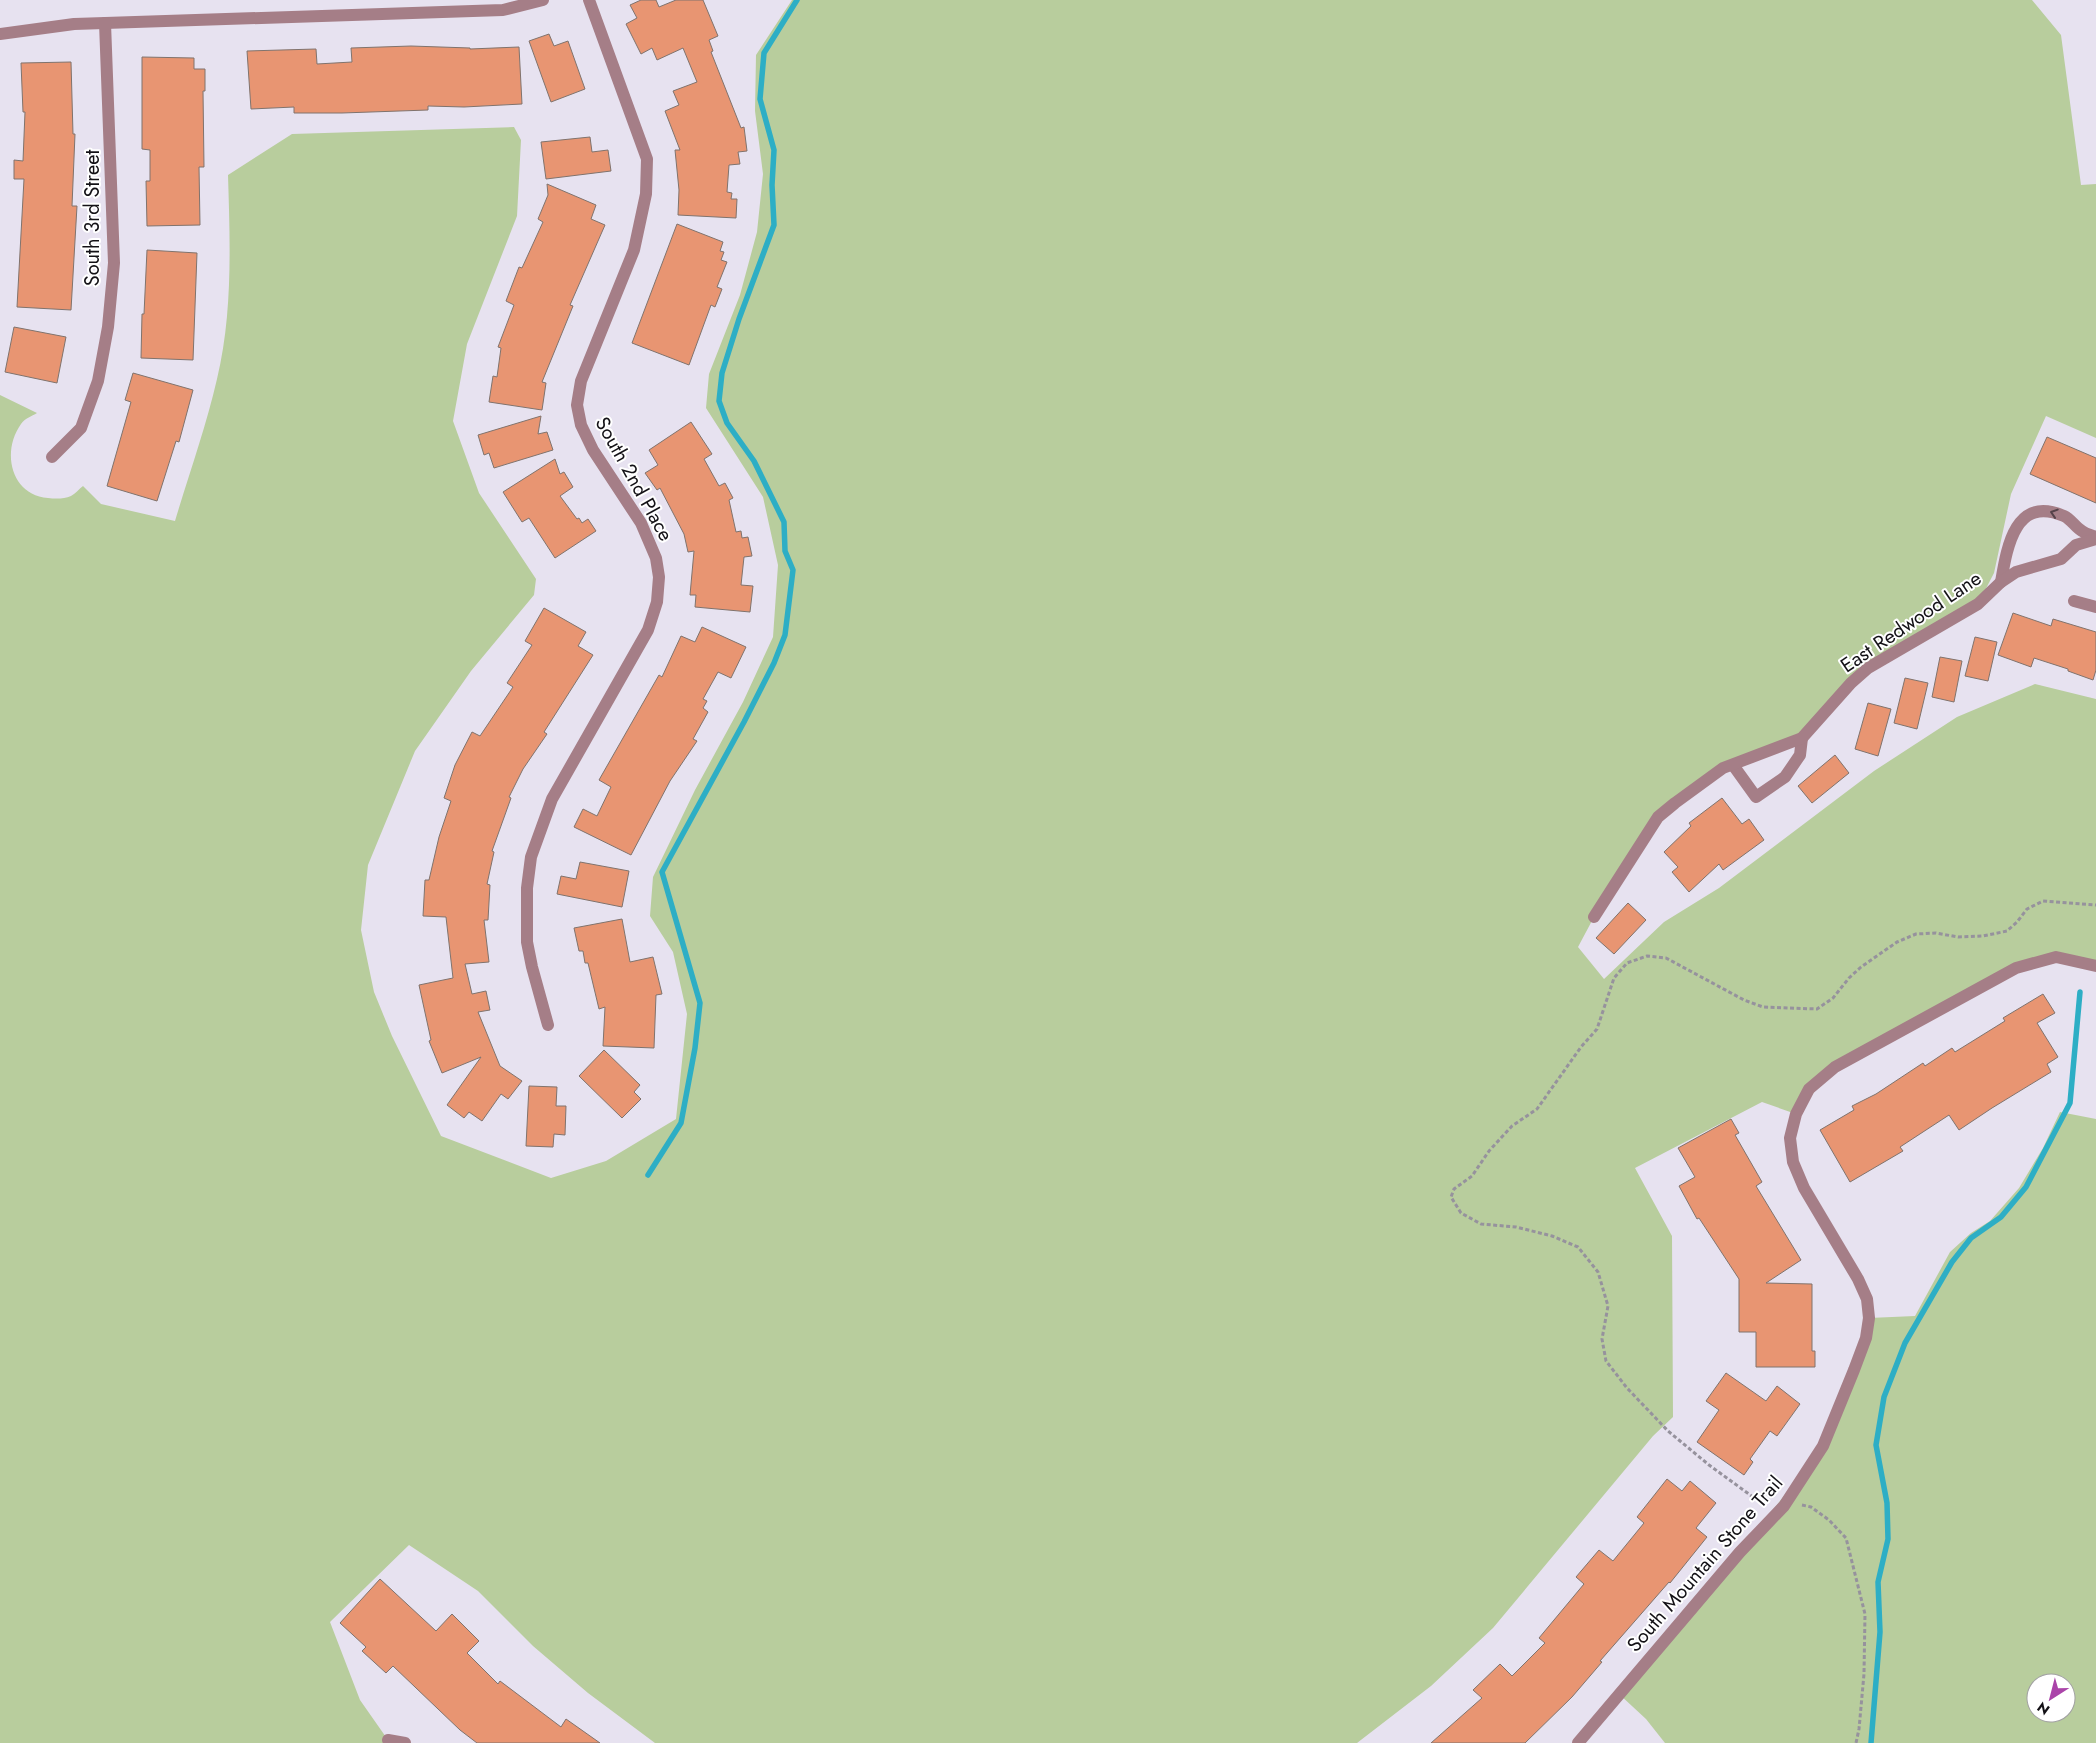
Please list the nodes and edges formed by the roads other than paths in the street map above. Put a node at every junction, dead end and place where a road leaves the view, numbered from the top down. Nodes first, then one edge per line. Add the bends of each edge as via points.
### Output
1 (542, 0) edge
2 (589, 0) edge
3 (105, 23) junction
4 (0, 34) edge
5 (52, 457) dead end
6 (2096, 538) edge
7 (2001, 582) junction
8 (2074, 601) dead end
9 (2096, 607) edge
10 (1802, 738) junction
11 (1733, 765) junction
12 (1594, 917) dead end
13 (2096, 966) edge
14 (548, 1025) dead end
15 (388, 1740) dead end
16 (405, 1743) edge
17 (1578, 1743) edge

1 - 3 street via 503,10
2 - 14 street, South 2nd Place via 646,159 646,194 634,250 581,381 577,405 581,425 593,450 641,523 656,558 659,577 657,602 648,630 552,799 531,856 527,888 528,942
3 - 4 street
3 - 5 street, South 3rd Street via 114,264 108,327 98,380 81,428
6 - 7 street, East Redwood Lane via 2076,545 2061,559 2016,572
6 -> 7 street, East Redwood Lane via 2081,531 2066,517 2046,510 2031,514 2017,524 2006,548
7 - 10 street, East Redwood Lane via 1978,604 1868,668
8 - 9 street
10 - 11 street, East Redwood Lane
10 - 11 street, East Redwood Lane via 1800,755 1785,777 1756,797
11 - 12 street, East Redwood Lane via 1723,768 1658,817
13 - 17 street, South Mountain Stone Trail via 2056,957 2016,968 1835,1067 1810,1089 1796,1114 1790,1138 1793,1162 1804,1188 1867,1299 1866,1338 1823,1446 1784,1506 1740,1552
15 - 16 street

